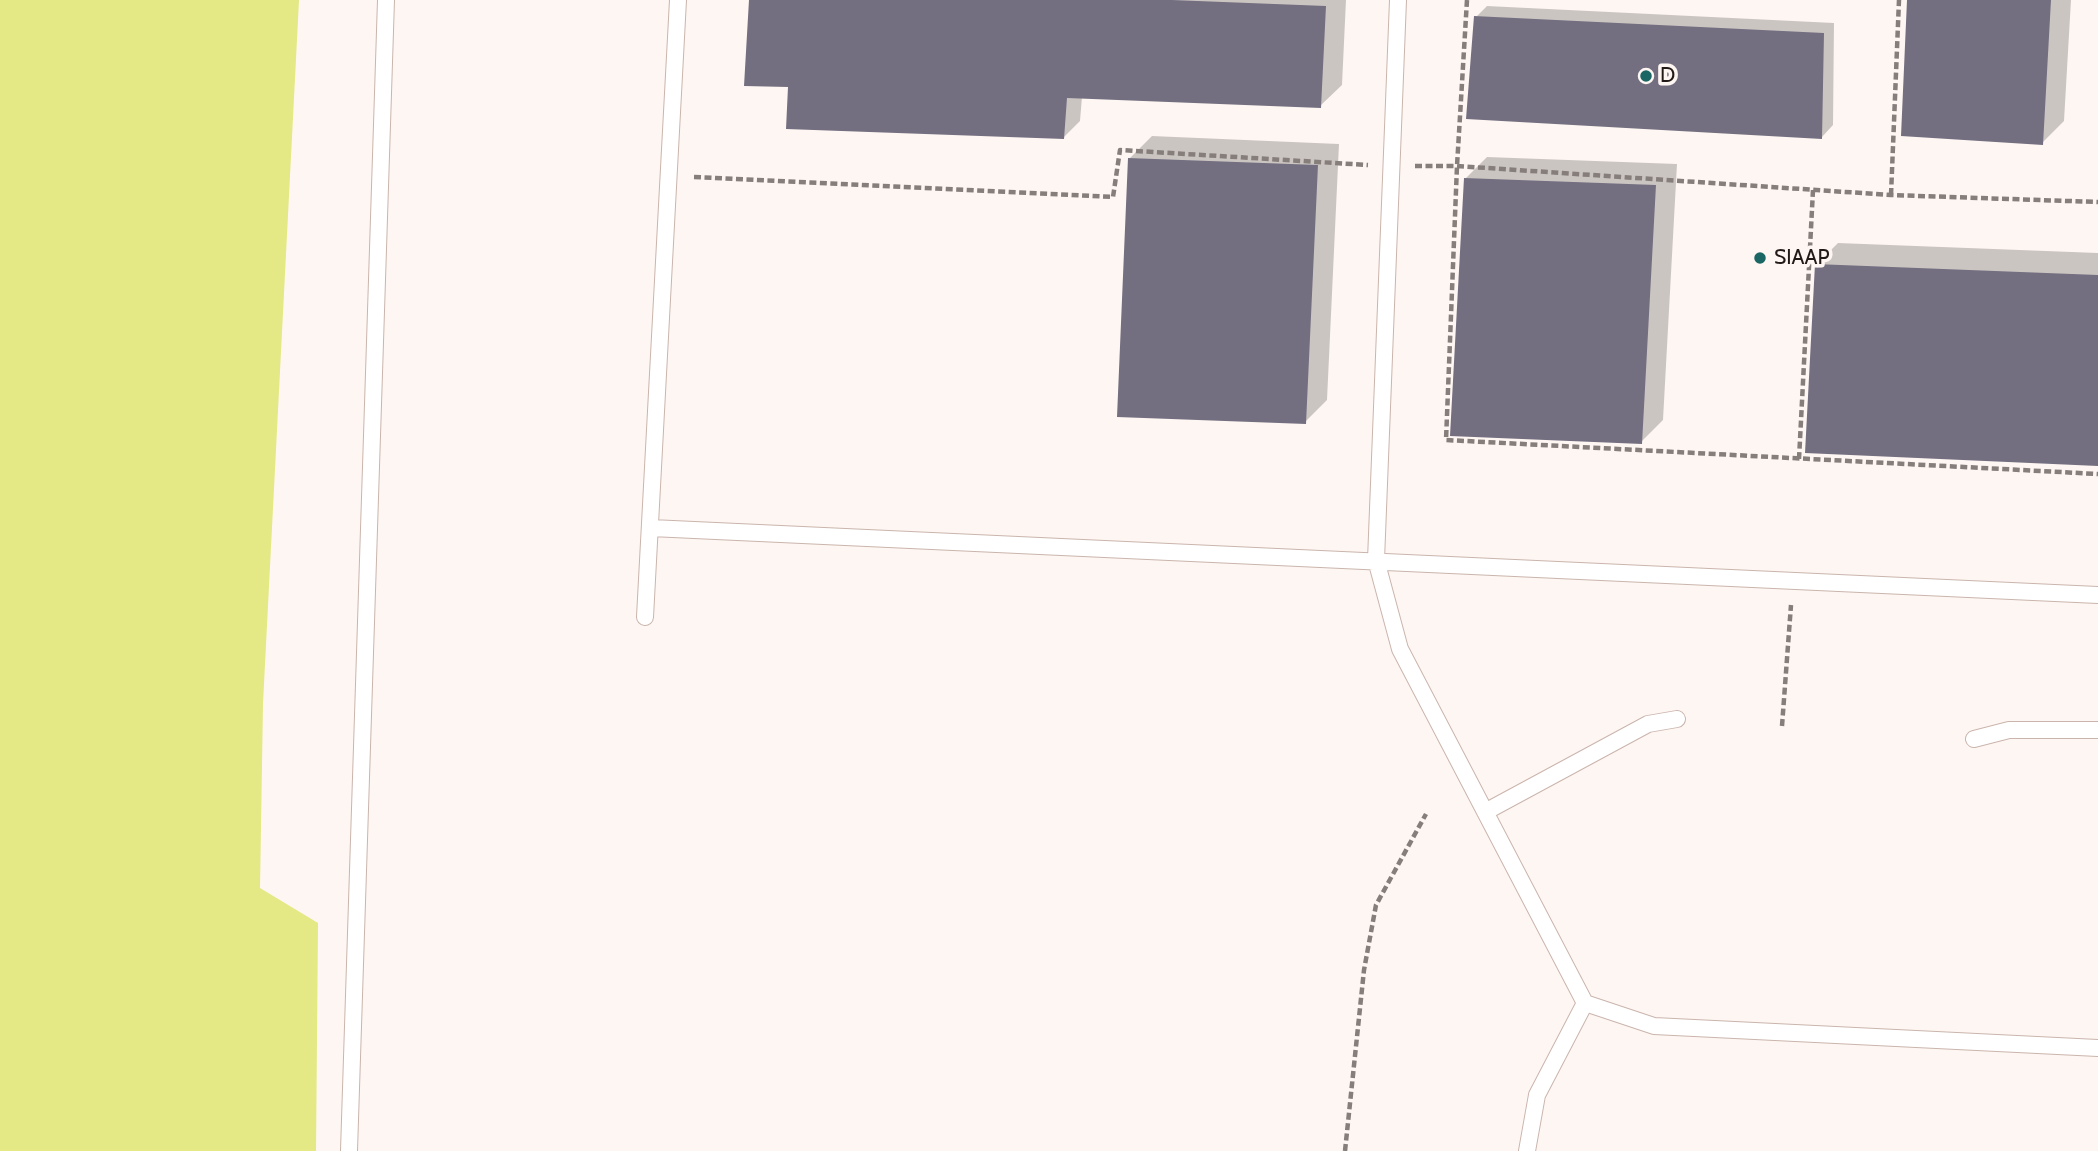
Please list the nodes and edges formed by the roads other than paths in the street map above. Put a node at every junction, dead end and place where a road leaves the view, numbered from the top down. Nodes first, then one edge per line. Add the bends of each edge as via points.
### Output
1 (386, 0) edge
2 (678, 0) edge
3 (1398, 0) edge
4 (651, 528) junction
5 (1376, 560) junction
6 (2098, 595) edge
7 (645, 617) dead end
8 (1677, 719) dead end
9 (2098, 730) edge
10 (1974, 739) dead end
11 (1485, 812) junction
12 (1585, 1003) junction
13 (2098, 1048) edge
14 (349, 1151) edge
15 (1527, 1151) edge

1 - 14 lane
2 - 4 lane
3 - 5 lane
4 - 5 lane
4 - 7 lane
5 - 6 lane
5 - 11 lane via 1400,649
8 - 11 lane via 1648,724
9 - 10 lane via 2010,730
11 - 12 lane
12 - 13 lane via 1654,1026
12 - 15 lane via 1537,1095

